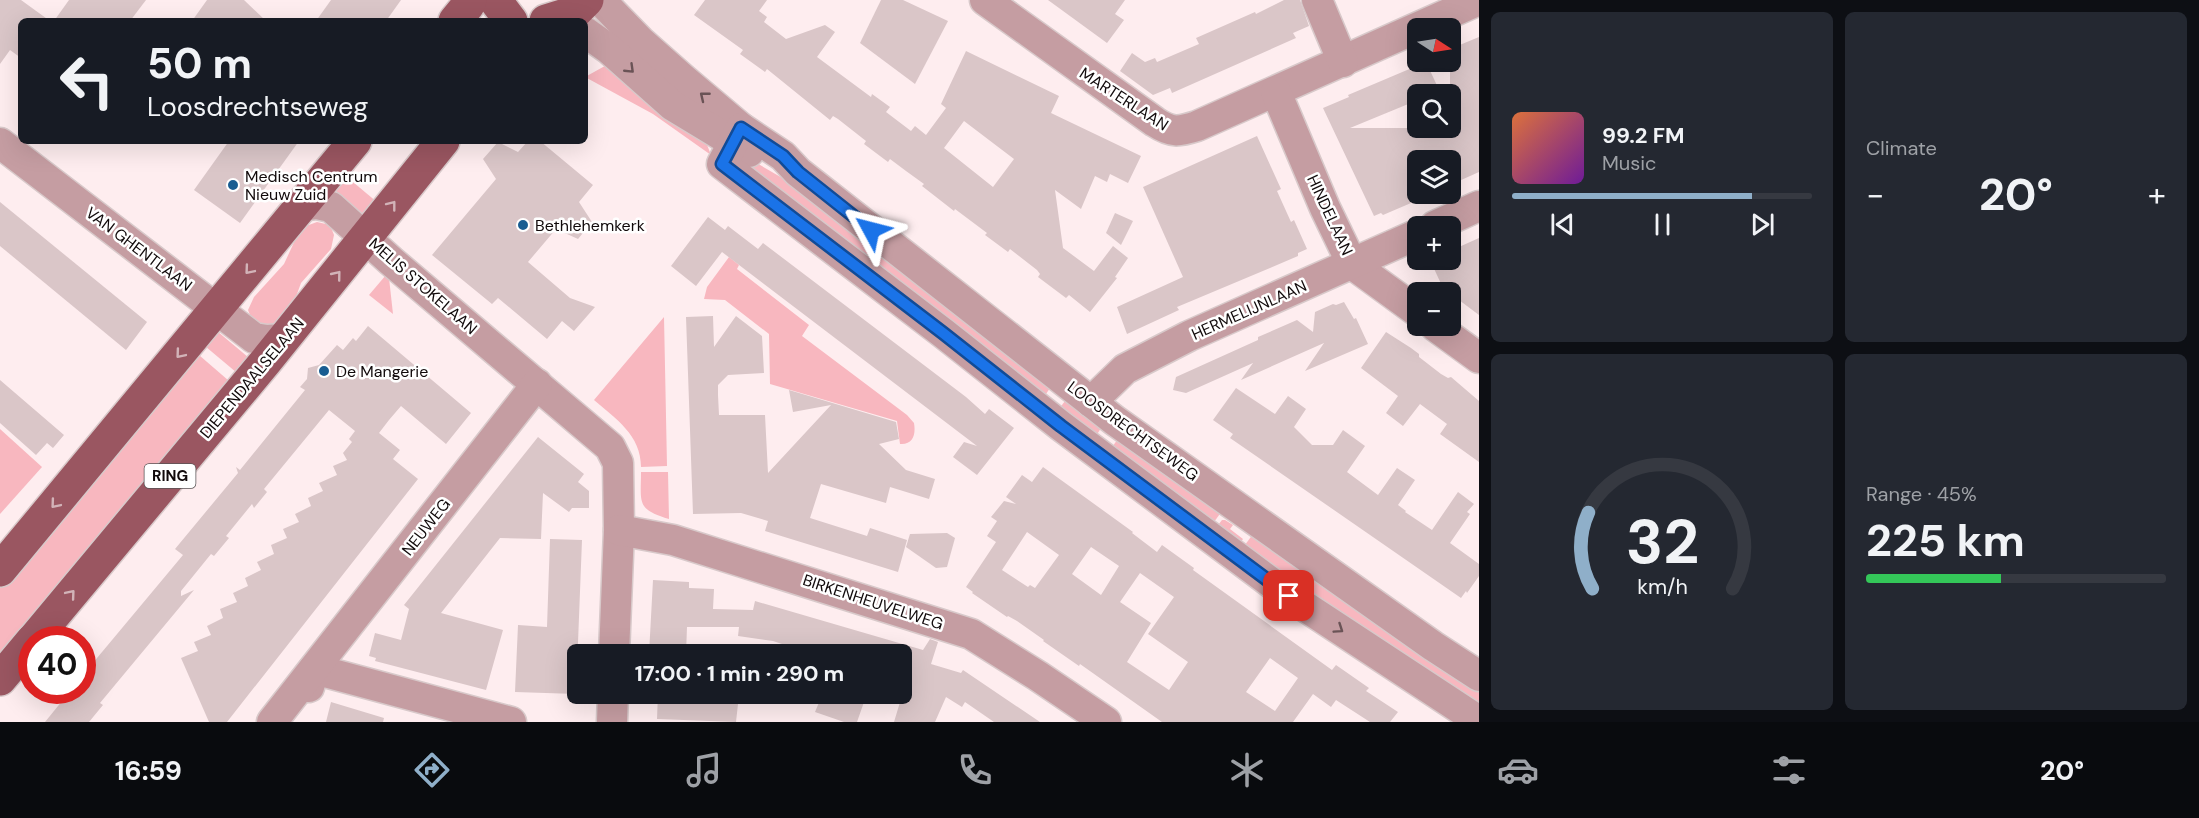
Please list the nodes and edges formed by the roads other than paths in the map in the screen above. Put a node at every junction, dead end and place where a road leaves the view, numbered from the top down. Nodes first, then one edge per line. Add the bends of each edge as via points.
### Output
1 (470, 0) edge
2 (495, 0) edge
3 (985, 0) edge
4 (1317, 0) edge
5 (1479, 0) edge
6 (596, 6) edge
7 (457, 18) edge
8 (509, 18) edge
9 (556, 18) edge
10 (588, 34) edge
11 (1343, 62) junction
12 (1276, 92) junction
13 (0, 143) edge
14 (353, 144) edge
15 (441, 144) edge
16 (732, 145) junction
17 (302, 206) junction
18 (1479, 206) edge
19 (1457, 216) edge
20 (367, 238) junction
21 (1407, 239) edge
22 (1352, 264) junction
23 (1407, 304) edge
24 (217, 309) junction
25 (1449, 336) edge
26 (284, 339) junction
27 (1479, 358) edge
28 (537, 384) junction
29 (1091, 402) junction
30 (619, 530) junction
31 (0, 570) edge
32 (44, 626) edge
33 (614, 644) edge
34 (18, 657) edge
35 (314, 669) junction
36 (1479, 676) edge
37 (0, 679) edge
38 (613, 704) edge
39 (1479, 721) edge
40 (272, 722) edge
41 (298, 722) edge
42 (511, 722) edge
43 (612, 722) edge
44 (1106, 722) edge

1 - 7 main road
2 - 8 main road
3 - 12 street, MARTERLAAN via 1167,130 1197,126
4 - 11 street
5 - 11 street, MARTERLAAN
6 - 9 main road
16 -> 6 street, LOOSDRECHTSEWEG via 640,41
10 -> 16 street, LOOSDRECHTSEWEG via 672,106
11 - 12 street, MARTERLAAN
12 - 22 street, HINDELAAN
13 - 24 street, VAN GHENTLAAN
14 - 17 main road
20 -> 15 main road, DIEPENDAALSELAAN / RING
16 - 29 street, LOOSDRECHTSEWEG via 783,156 798,172
16 -> 39 street, LOOSDRECHTSEWEG via 943,333 1061,426 1289,596
17 - 20 street, MELIS STOKELAAN via 331,207
17 -> 24 main road
18 - 19 street
26 -> 20 main road, DIEPENDAALSELAAN / RING
20 - 28 street, MELIS STOKELAAN
21 - 22 street, HERMELIJNLAAN
22 - 23 street, HINDELAAN
22 - 29 street, HERMELIJNLAAN via 1189,336 1125,369
24 - 26 street, VAN GHENTLAAN via 254,338
24 -> 31 main road
25 - 27 street
32 -> 26 main road, DIEPENDAALSELAAN / RING
28 - 30 street, MELIS STOKELAAN via 610,447 618,463
28 - 35 street, NEUWEG
29 - 36 street, LOOSDRECHTSEWEG
30 - 33 street, MELIS STOKELAAN
30 - 44 street, BIRKENHEUVELWEG via 685,543 971,634
34 - 37 main road, DIEPENDAALSELAAN / RING
35 - 40 street, NEUWEG
35 - 41 street, NEUWEG
35 - 42 street
38 - 43 street

